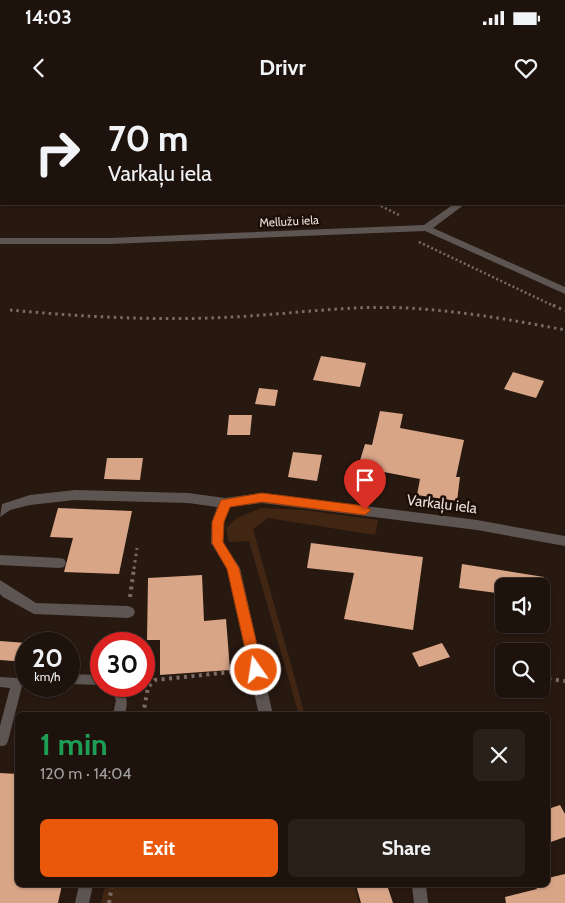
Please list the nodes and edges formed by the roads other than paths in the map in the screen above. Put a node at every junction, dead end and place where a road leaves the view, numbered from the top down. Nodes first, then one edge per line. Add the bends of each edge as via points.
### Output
1 (459, 205) edge
2 (426, 228) junction
3 (0, 241) edge
4 (565, 291) edge
5 (225, 503) junction
6 (0, 512) edge
7 (565, 541) edge
8 (0, 560) edge
9 (59, 563) dead end
10 (0, 585) edge
11 (128, 612) road end
12 (0, 682) edge
13 (15, 682) edge
14 (17, 697) edge
15 (120, 697) edge
16 (120, 712) edge
17 (265, 712) edge
18 (2, 741) dead end
19 (86, 887) edge
20 (419, 887) edge
21 (82, 903) edge
22 (421, 903) edge

1 - 2 street
2 - 3 street, Mellužu iela via 91,242
2 - 4 street, Mellužu iela
5 - 6 street, Varkaļu iela via 188,498 75,495 30,500
5 - 7 street, Varkaļu iela via 262,498 477,525
5 - 17 street via 218,522 218,543 233,568
8 - 9 street
10 - 11 street via 34,608
12 - 13 lane
14 - 18 lane
15 - 16 lane
19 - 21 lane
20 - 22 lane

